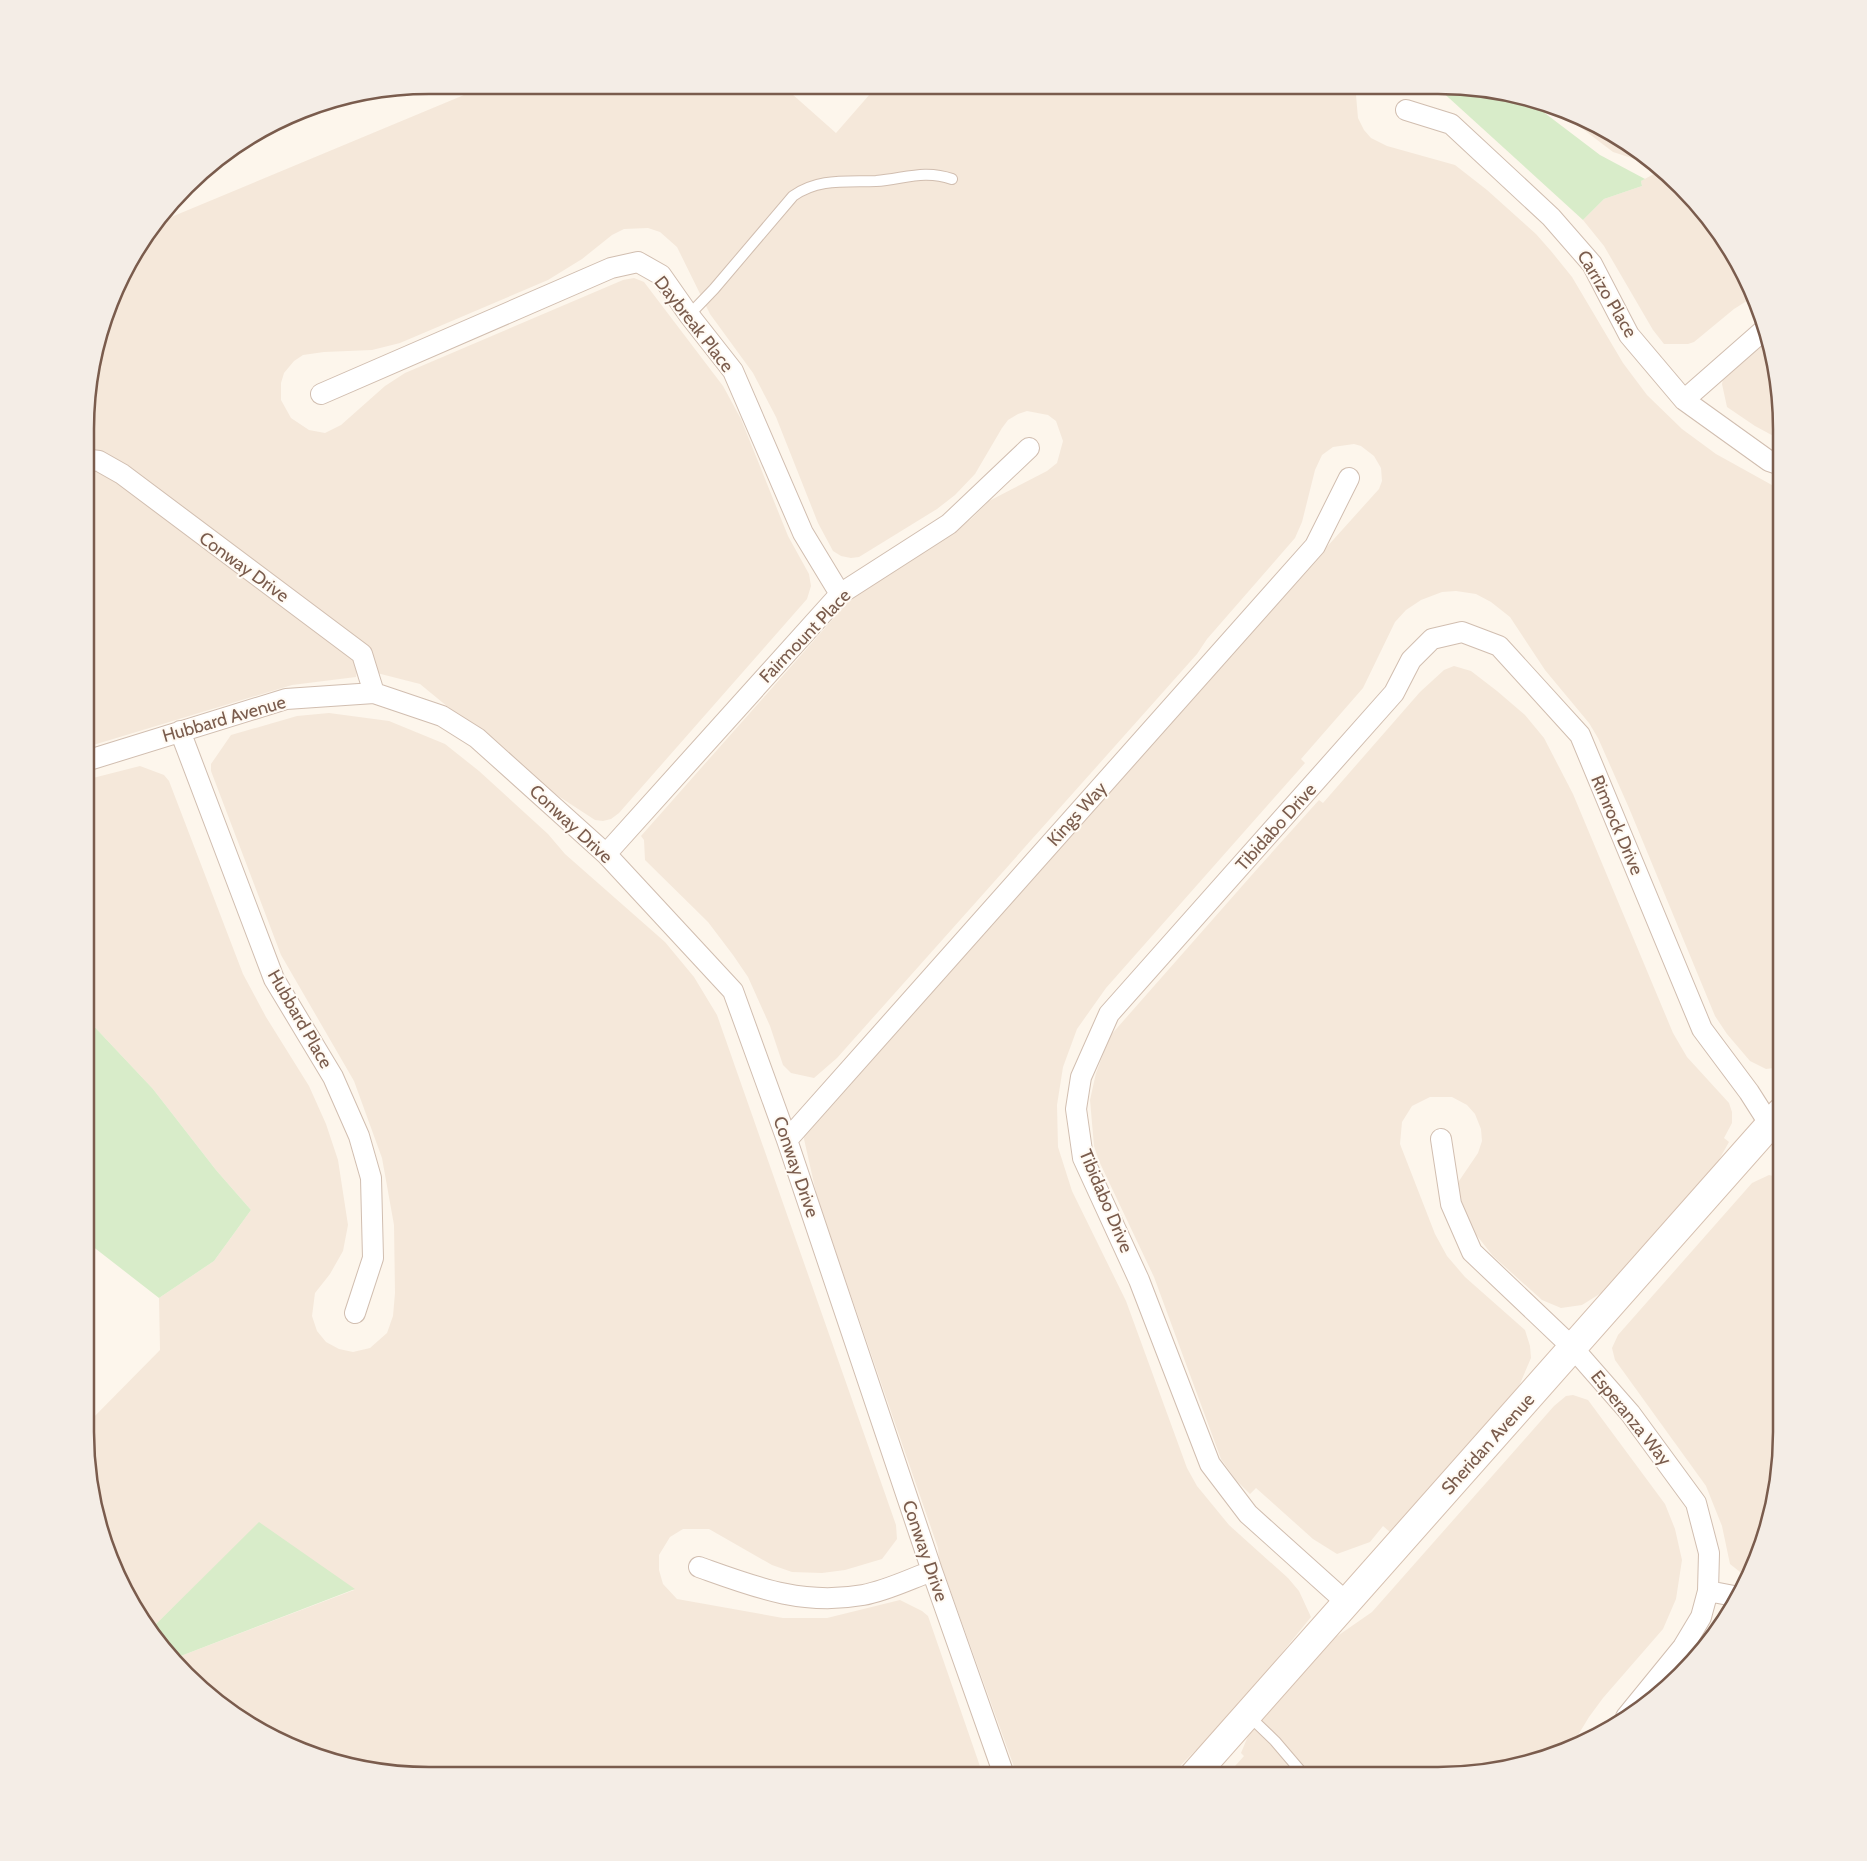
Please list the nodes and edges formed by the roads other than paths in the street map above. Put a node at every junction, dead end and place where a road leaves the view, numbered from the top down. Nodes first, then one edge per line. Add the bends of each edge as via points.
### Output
1 (1406, 110) dead end
2 (952, 179) dead end
3 (688, 315) junction
4 (1759, 334) edge
5 (321, 394) dead end
6 (1684, 400) junction
7 (1029, 448) dead end
8 (94, 460) edge
9 (1773, 462) edge
10 (1350, 478) dead end
11 (840, 594) junction
12 (1394, 693) joint
13 (383, 696) junction
14 (180, 731) junction
15 (94, 758) edge
16 (606, 854) junction
17 (1773, 1119) edge
18 (1773, 1128) edge
19 (1441, 1139) dead end
20 (787, 1140) junction
21 (355, 1313) dead end
22 (1573, 1348) junction
23 (699, 1567) dead end
24 (932, 1571) junction
25 (1708, 1591) junction
26 (1731, 1595) edge
27 (1347, 1603) junction
28 (1641, 1699) edge
29 (1248, 1715) junction
30 (1001, 1767) edge
31 (1201, 1767) edge
32 (1297, 1767) edge

1 - 6 street, Carrizo Place via 1451,124 1568,234 1592,264 1629,335
2 - 3 lane via 938,174 922,174 876,181 830,182 803,190 793,196
3 - 5 street, Daybreak Place via 661,276 638,262 620,266
3 - 11 street, Daybreak Place via 733,371 803,534
4 - 6 street
6 - 9 street, Carrizo Place
7 - 11 street, Fairmount Place via 949,524
8 - 13 street, Conway Drive via 122,474 362,654
10 - 20 street, Kings Way via 1315,546
11 - 16 street, Fairmount Place
12 - 17 street, Rimrock Drive via 1411,660 1432,638 1462,632 1500,646 1580,735 1702,1029
12 - 27 street, Tibidabo Drive via 1109,1014 1081,1077 1076,1109 1083,1158 1139,1280 1210,1464 1248,1514
13 - 14 street, Hubbard Avenue via 286,700
13 - 16 street, Conway Drive via 442,716 477,738
14 - 15 street, Hubbard Avenue
14 - 21 street, Hubbard Place via 274,979 334,1076 359,1136 371,1178 373,1258
16 - 20 street, Conway Drive via 733,991
18 - 22 street, Sheridan Avenue
19 - 22 street, Esperanza Way via 1451,1204 1472,1252
20 - 24 street, Conway Drive
22 - 25 street, Esperanza Way via 1630,1413 1696,1503 1709,1553
22 - 27 street, Sheridan Avenue
23 - 24 street via 767,1592 820,1599 864,1595
24 - 30 street, Conway Drive
25 - 26 street
25 - 28 street, Esperanza Way via 1701,1617 1683,1647
27 - 29 street, Sheridan Avenue
29 - 31 street, Sheridan Avenue
29 - 32 lane

